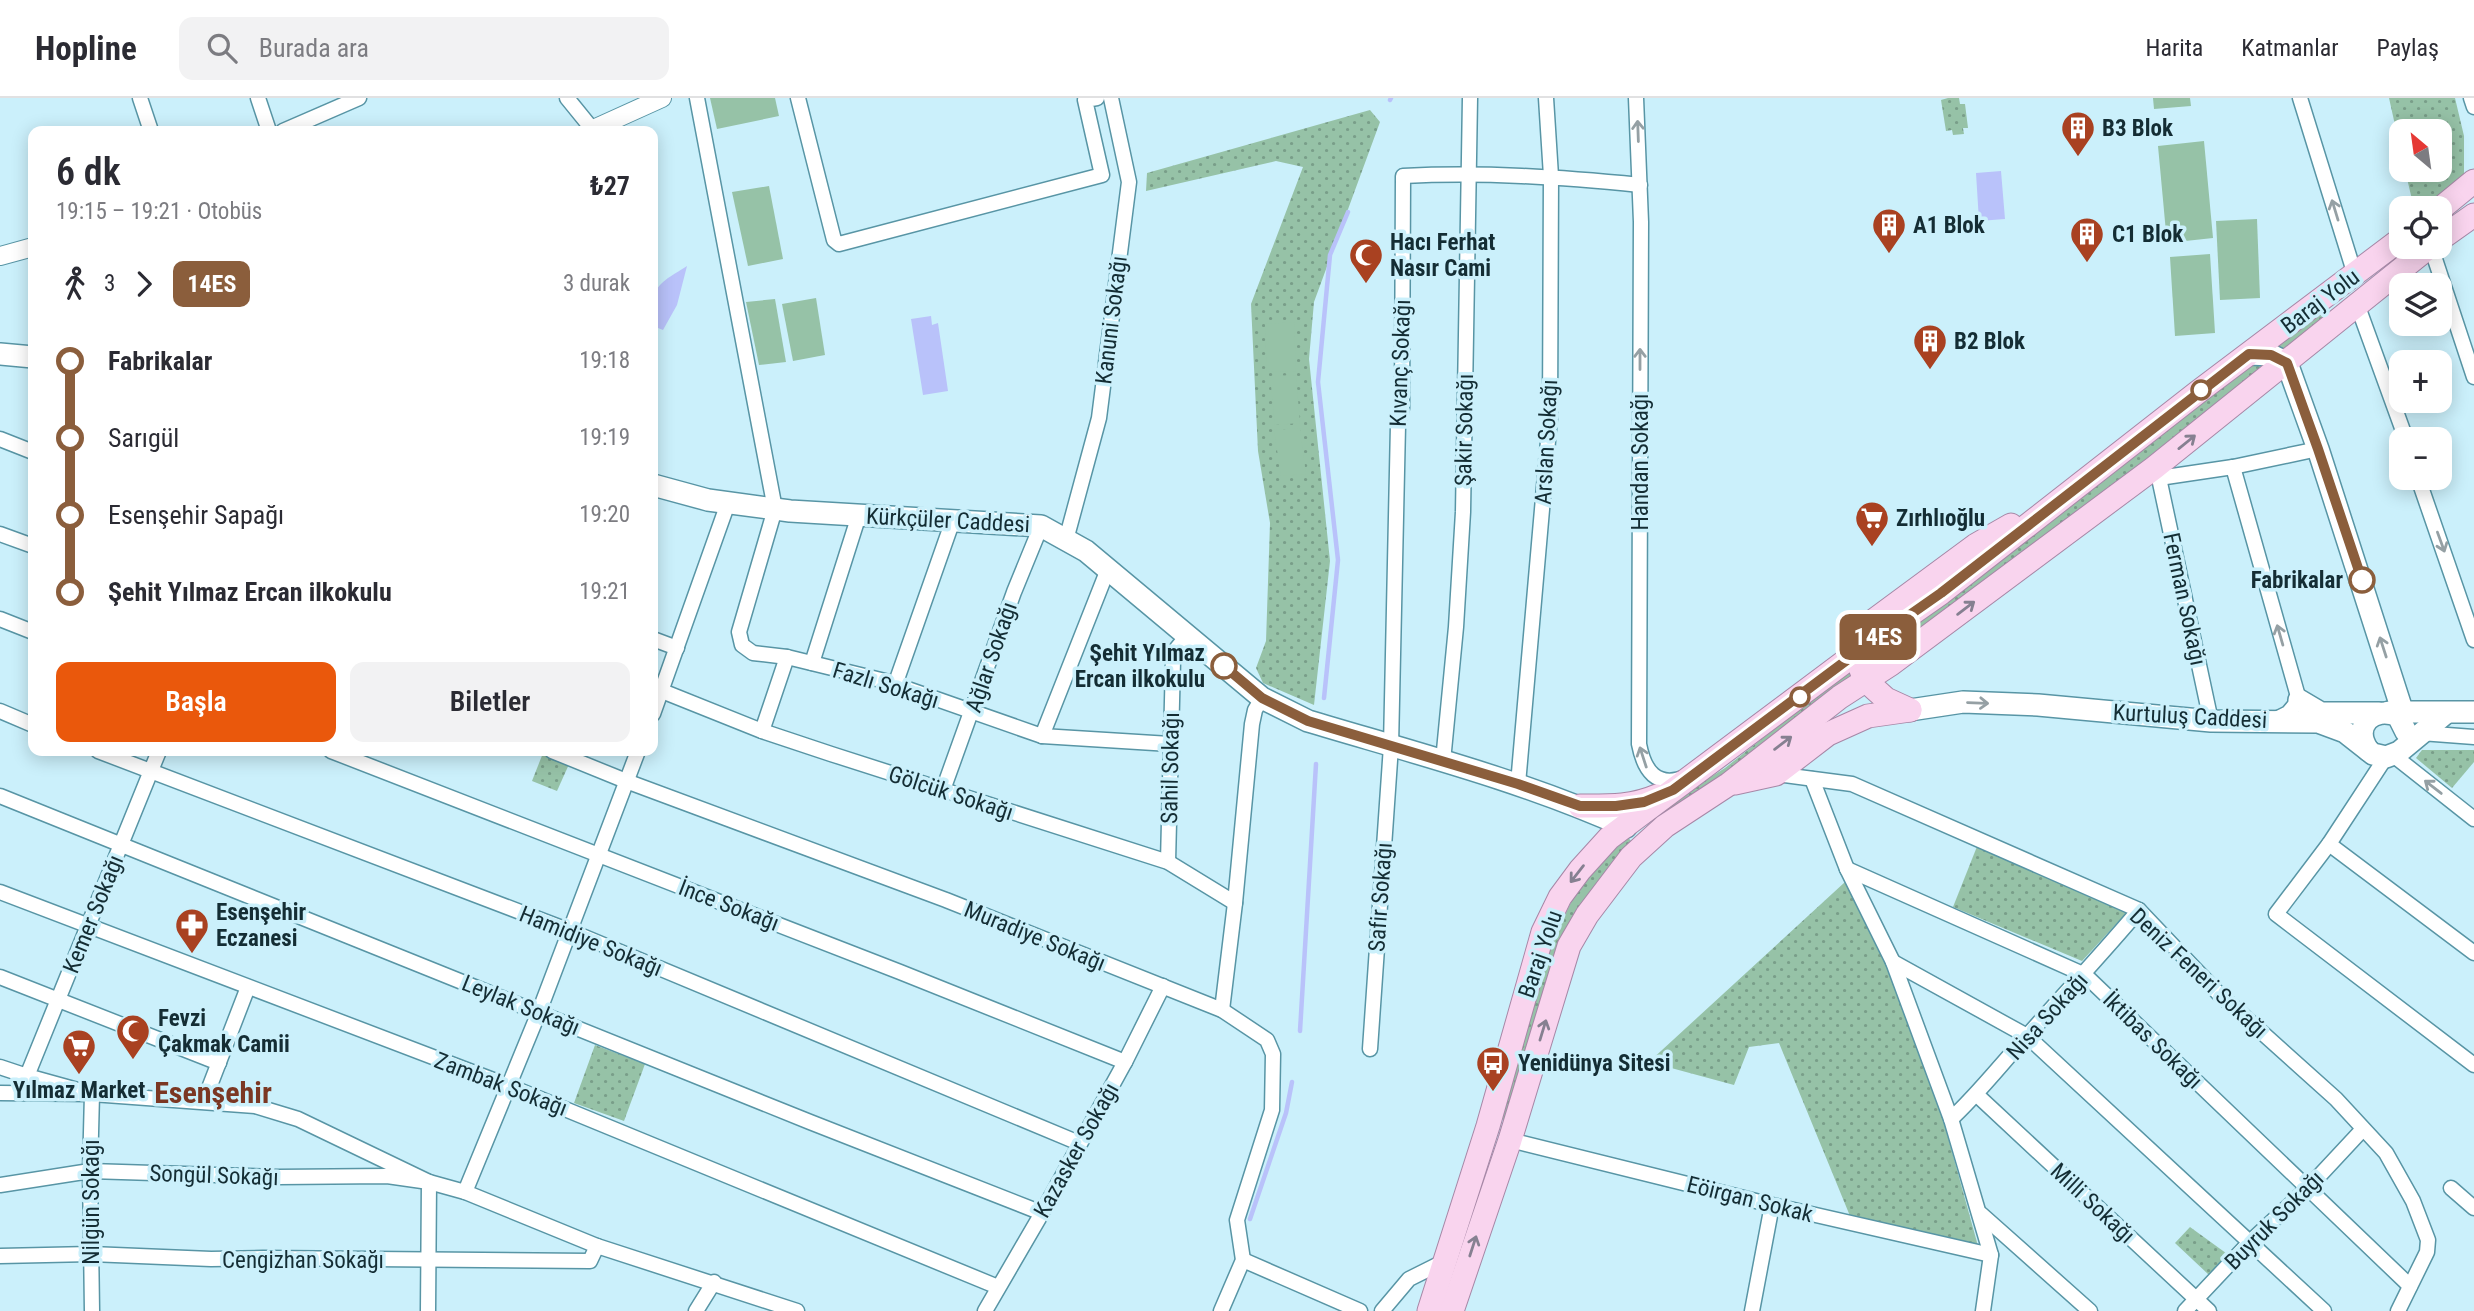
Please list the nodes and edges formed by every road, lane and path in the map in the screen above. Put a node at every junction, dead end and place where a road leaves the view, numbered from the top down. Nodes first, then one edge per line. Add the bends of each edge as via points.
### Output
1 (140, 98) edge
2 (258, 98) edge
3 (359, 98) edge
4 (568, 98) edge
5 (662, 98) edge
6 (697, 98) edge
7 (798, 98) edge
8 (1111, 98) edge
9 (1470, 98) edge
10 (1546, 98) edge
11 (1636, 98) edge
12 (2300, 98) edge
13 (2472, 98) edge
14 (1089, 99) edge
15 (2474, 107) edge
16 (149, 126) edge
17 (267, 126) edge
18 (295, 126) edge
19 (588, 126) edge
20 (600, 126) edge
21 (1468, 173) junction
22 (1551, 176) junction
23 (2474, 181) edge
24 (1640, 185) junction
25 (2452, 199) edge
26 (2474, 215) edge
27 (2452, 231) edge
28 (28, 248) edge
29 (2389, 248) edge
30 (0, 256) edge
31 (2415, 259) edge
32 (2434, 259) edge
33 (2355, 275) junction
34 (2357, 304) junction
35 (0, 354) edge
36 (2249, 354) junction
37 (28, 357) edge
38 (2287, 363) junction
39 (2474, 377) edge
40 (2402, 427) edge
41 (0, 439) edge
42 (2318, 449) junction
43 (28, 450) edge
44 (2233, 467) junction
45 (2156, 473) junction
46 (658, 488) edge
47 (2422, 490) edge
48 (728, 503) junction
49 (775, 509) junction
50 (859, 515) junction
51 (953, 520) junction
52 (1041, 526) junction
53 (0, 534) edge
54 (1066, 540) junction
55 (28, 544) edge
56 (1108, 569) junction
57 (0, 619) edge
58 (28, 630) edge
59 (1187, 636) junction
60 (2474, 640) edge
61 (658, 641) edge
62 (677, 648) junction
63 (1859, 651) junction
64 (787, 657) junction
65 (812, 663) junction
66 (1866, 680) junction
67 (1817, 684) junction
68 (895, 685) junction
69 (662, 691) junction
70 (1262, 698) junction
71 (1840, 698) junction
72 (658, 701) edge
73 (2299, 701) junction
74 (1910, 710) junction
75 (0, 711) edge
76 (971, 712) junction
77 (2389, 712) junction
78 (2474, 712) edge
79 (2445, 713) junction
80 (2211, 720) junction
81 (2273, 721) junction
82 (28, 723) edge
83 (762, 731) junction
84 (1828, 734) junction
85 (1042, 736) junction
86 (2474, 737) edge
87 (1170, 744) junction
88 (1391, 746) junction
89 (2394, 748) junction
90 (110, 756) edge
91 (157, 756) edge
92 (344, 756) edge
93 (564, 756) edge
94 (636, 756) edge
95 (1443, 761) junction
96 (150, 772) junction
97 (1697, 772) junction
98 (1776, 774) junction
99 (1812, 779) junction
100 (626, 781) junction
101 (1518, 784) junction
102 (1729, 784) junction
103 (943, 790) junction
104 (1673, 790) junction
105 (0, 796) edge
106 (1580, 806) junction
107 (2474, 819) edge
108 (1665, 826) junction
109 (1626, 827) junction
110 (121, 844) junction
111 (2329, 844) junction
112 (599, 855) junction
113 (1168, 862) junction
114 (1847, 869) junction
115 (0, 891) edge
116 (1235, 903) junction
117 (2139, 910) junction
118 (88, 926) junction
119 (570, 931) junction
120 (2474, 953) edge
121 (1893, 962) junction
122 (2085, 975) junction
123 (0, 977) edge
124 (1163, 986) junction
125 (248, 987) junction
126 (59, 1000) junction
127 (1222, 1010) junction
128 (538, 1012) junction
129 (2027, 1036) junction
130 (1370, 1049) dead end
131 (1125, 1062) junction
132 (219, 1063) junction
133 (2474, 1065) edge
134 (0, 1066) edge
135 (27, 1076) junction
136 (509, 1086) junction
137 (0, 1093) edge
138 (92, 1094) junction
139 (1977, 1095) junction
140 (204, 1101) junction
141 (1951, 1119) junction
142 (2363, 1129) junction
143 (1486, 1133) junction
144 (1510, 1140) junction
145 (1079, 1143) junction
146 (90, 1171) junction
147 (429, 1182) junction
148 (0, 1185) edge
149 (2308, 1188) junction
150 (2451, 1188) dead end
151 (465, 1192) junction
152 (1772, 1205) junction
153 (2474, 1208) edge
154 (1042, 1213) junction
155 (1980, 1213) junction
156 (2250, 1242) junction
157 (597, 1246) junction
158 (91, 1254) junction
159 (1991, 1255) junction
160 (0, 1256) edge
161 (1243, 1260) junction
162 (429, 1261) junction
163 (1445, 1261) junction
164 (714, 1282) junction
165 (2410, 1286) junction
166 (998, 1287) junction
167 (2196, 1299) junction
168 (92, 1311) edge
169 (428, 1311) edge
170 (696, 1311) edge
171 (797, 1311) edge
172 (985, 1311) edge
173 (1221, 1311) edge
174 (1360, 1311) edge
175 (1382, 1311) edge
176 (1429, 1311) edge
177 (1452, 1311) edge
178 (1752, 1311) edge
179 (1983, 1311) edge
180 (2090, 1311) edge
181 (2185, 1311) edge
182 (2209, 1311) edge
183 (2324, 1311) edge
184 (2398, 1311) edge

1 - 16 street
2 - 17 street
3 - 18 street
4 - 19 street
5 - 20 street
6 - 49 street
7 - 14 street via 834,240 839,244 1102,175
8 - 54 street, Kanuni Sokağı via 1129,178 1099,418
9 - 21 street, Şakir Sokağı
10 - 22 street, Arslan Sokağı
24 -> 11 street, Handan Sokağı
33 -> 12 street
13 - 15 street
21 - 22 street, Kıvanç Sokağı
21 - 88 street, Kıvanç Sokağı via 1403,176 1402,408
21 - 95 street, Şakir Sokağı via 1463,512
22 - 24 street, Kıvanç Sokağı
22 - 101 street, Arslan Sokağı via 1550,418
23 - 25 main road
97 -> 24 street, Handan Sokağı via 1678,780 1651,774 1639,744
26 - 27 main road
28 - 30 street
29 - 33 main road, Baraj Yolu
31 - 34 main road, Baraj Yolu
32 - 39 street
33 - 36 main road, Baraj Yolu
34 - 38 main road, Baraj Yolu
34 - 40 street
35 - 37 main road
36 - 38 main road via 2271,355
36 - 63 main road, Baraj Yolu via 1941,593
38 - 42 main road
45 -> 38 main road, Baraj Yolu
41 - 43 street
42 - 44 street
77 -> 42 main road
44 - 45 street
73 -> 44 street
66 -> 45 main road, Baraj Yolu
45 - 80 street, Ferman Sokağı
46 - 48 main road, Kürkçüler Caddesi
47 -> 60 street
48 - 49 main road, Kürkçüler Caddesi
48 - 62 street
49 - 50 main road, Kürkçüler Caddesi
49 - 64 street, Fazlı Sokağı via 739,639 753,653
50 - 51 main road, Kürkçüler Caddesi
50 - 65 street
51 - 52 main road, Kürkçüler Caddesi
51 - 68 street
52 - 54 main road, Kürkçüler Caddesi
52 - 76 street, Ağlar Sokağı
53 - 55 street
54 - 56 main road, Kürkçüler Caddesi
56 - 59 main road, Kürkçüler Caddesi
56 - 85 street
57 - 58 street
59 - 70 main road, Kürkçüler Caddesi
59 - 87 street, Sahil Sokağı via 1173,661
61 - 62 street
62 - 69 street
63 - 66 main road
63 - 67 main road, Baraj Yolu
64 - 65 street, Fazlı Sokağı
64 - 83 street
65 - 68 street, Fazlı Sokağı
66 - 71 main road, Baraj Yolu
66 - 74 main road via 1886,699
67 - 71 main road via 1829,686
67 - 97 main road, Baraj Yolu
68 - 76 street, Fazlı Sokağı
69 - 72 street
69 - 83 street, Gölcük Sokağı
70 - 88 main road, Kürkçüler Caddesi via 1308,721
70 - 116 street via 1252,724
71 - 84 main road via 1844,712 1840,724
102 -> 71 main road, Baraj Yolu
73 - 77 main road via 2321,713
73 - 81 street
74 -> 80 main road, Kurtuluş Caddesi via 1963,702
74 - 84 main road via 1868,716
75 - 82 street
76 - 85 street, Fazlı Sokağı
76 - 103 street, Ağlar Sokağı
77 - 79 main road
77 - 89 main road via 2403,722 2407,734
77 - 89 main road via 2367,720 2362,738
78 - 79 main road
79 - 89 main road
80 - 81 main road, Kurtuluş Caddesi
81 - 89 main road, Kurtuluş Caddesi via 2318,722
83 - 103 street, Gölcük Sokağı
84 - 98 main road
85 - 87 street, Fazlı Sokağı
86 - 89 street
87 - 113 street, Sahil Sokağı
88 - 95 main road, Kürkçüler Caddesi
88 - 130 street, Safir Sokağı
107 -> 89 street
89 - 111 street
90 - 96 street, Hamidiye Sokağı
91 - 96 street, Kemer Sokağı
92 - 112 street, İnce Sokağı
93 - 100 street, Muradiye Sokağı
94 - 100 street
95 - 101 main road, Kürkçüler Caddesi
96 - 110 street, Kemer Sokağı
96 - 119 street, Hamidiye Sokağı
97 - 104 main road, Baraj Yolu
98 - 99 street, Deniz Feneri Sokağı
98 - 102 main road
99 - 114 street
99 - 117 street, Deniz Feneri Sokağı via 1852,784
100 - 112 street
100 - 124 street, Muradiye Sokağı
101 - 106 main road, Kürkçüler Caddesi
102 - 108 main road, Baraj Yolu
103 - 113 street, Gölcük Sokağı
104 - 106 main road via 1644,802
104 - 109 main road, Baraj Yolu
105 - 110 street, Leylak Sokağı
106 - 109 main road, Kürkçüler Caddesi
108 - 109 main road
144 -> 108 main road, Baraj Yolu via 1569,946 1631,857
109 -> 143 main road, Baraj Yolu via 1609,838 1580,870 1543,932
110 - 118 street, Kemer Sokağı
110 - 128 street, Leylak Sokağı
111 - 120 street
111 - 133 street via 2277,914
112 - 119 street
112 - 131 street, İnce Sokağı
113 - 116 street, Gölcük Sokağı
114 - 121 street
114 - 122 street, İktibas Sokağı
115 - 118 street, Zambak Sokağı
116 - 127 street
117 - 122 street, Nisa Sokağı
117 - 142 street, Deniz Feneri Sokağı via 2218,993
118 - 125 street, Zambak Sokağı
118 - 126 street, Kemer Sokağı
119 - 128 street
119 - 145 street, Hamidiye Sokağı
121 - 129 street
121 - 141 street
122 - 129 street, Nisa Sokağı
122 - 149 street, İktibas Sokağı
123 - 126 street
124 - 127 street, Muradiye Sokağı
124 - 131 street, Kazasker Sokağı
125 - 132 street
125 - 136 street, Zambak Sokağı
126 - 132 street
126 - 135 street, Kemer Sokağı
127 - 161 street, Muradiye Sokağı via 1267,1041 1273,1054 1272,1110 1237,1220
128 - 136 street
128 - 154 street, Leylak Sokağı
129 - 139 street, Nisa Sokağı
129 - 156 street
131 - 145 street, Kazasker Sokağı
132 - 140 street
134 - 135 street
135 - 138 street
136 - 151 street
136 - 166 street, Zambak Sokağı
137 - 138 street
138 - 140 street
138 - 146 street, Nilgün Sokağı
139 - 141 street, Nisa Sokağı
139 - 167 street, Milli Sokağı
140 - 147 street via 255,1106 298,1119
141 - 155 street
142 - 149 street, Buyruk Sokağı
142 - 165 street, Deniz Feneri Sokağı via 2386,1153 2428,1240
143 - 144 main road
143 - 163 main road, Baraj Yolu
144 - 152 street, Eöirgan Sokak
177 -> 144 main road, Baraj Yolu
145 - 154 street, Kazasker Sokağı
146 - 147 street, Songül Sokağı via 387,1176
146 - 148 street, Songül Sokağı
146 - 158 street, Nilgün Sokağı
147 - 151 street
147 - 162 street
149 - 156 street, Buyruk Sokağı
149 - 165 street, İktibas Sokağı
150 - 153 street
151 - 157 street
152 - 159 street, Eöirgan Sokak
152 - 178 street
154 - 166 street, Kazasker Sokağı
155 - 159 street
155 - 180 street
156 - 167 street, Buyruk Sokağı
156 - 183 street
157 - 162 street, Cengizhan Sokağı via 590,1261
157 - 164 street
158 - 160 street, Cengizhan Sokağı
158 - 162 street, Cengizhan Sokağı
158 - 168 street, Nilgün Sokağı
159 - 179 street
161 - 173 street
161 - 174 street
162 - 169 street
163 - 175 street via 1409,1279
163 - 176 main road, Baraj Yolu
164 - 170 street
164 - 171 street
165 - 184 street, Deniz Feneri Sokağı
166 - 172 street, Kazasker Sokağı
167 - 181 street, Buyruk Sokağı
167 - 182 street, Milli Sokağı

